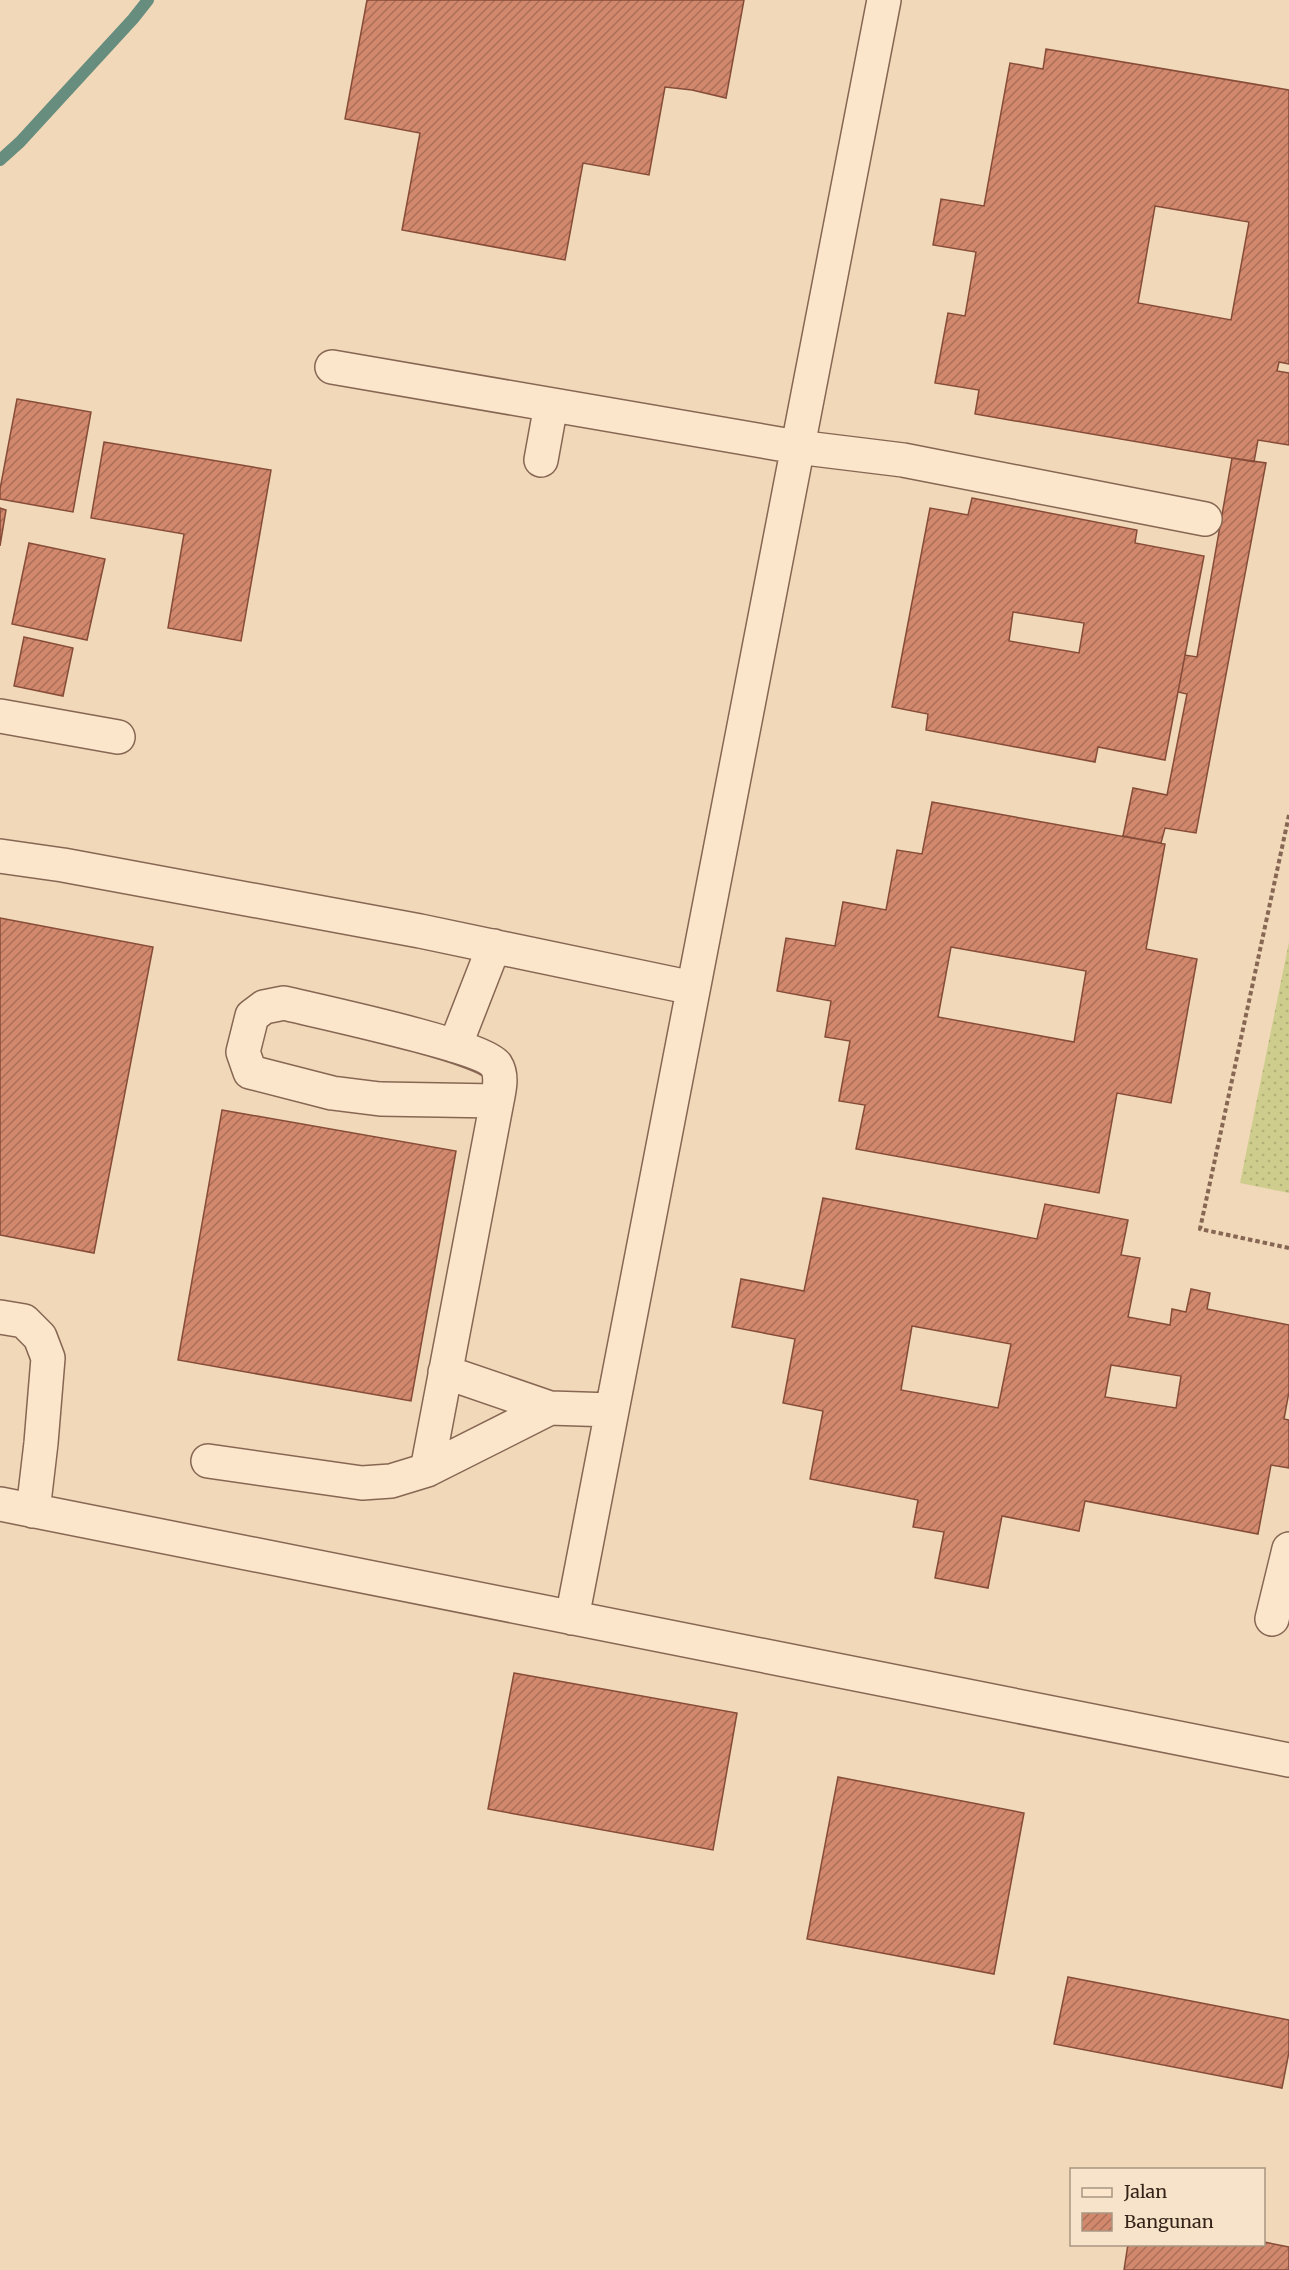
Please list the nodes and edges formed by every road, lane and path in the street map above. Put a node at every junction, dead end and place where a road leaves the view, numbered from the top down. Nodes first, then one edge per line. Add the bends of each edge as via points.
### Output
1 (884, 0) edge
2 (332, 368) dead end
3 (552, 405) junction
4 (797, 447) junction
5 (541, 460) dead end
6 (1205, 519) dead end
7 (0, 716) edge
8 (118, 737) dead end
9 (1289, 815) edge
10 (0, 856) edge
11 (494, 946) junction
12 (693, 988) junction
13 (455, 1046) junction
14 (497, 1101) junction
15 (1289, 1248) edge
16 (0, 1317) edge
17 (444, 1372) junction
18 (550, 1408) junction
19 (612, 1410) junction
20 (208, 1461) dead end
21 (427, 1470) junction
22 (0, 1504) edge
23 (33, 1511) junction
24 (1289, 1550) edge
25 (572, 1618) junction
26 (1272, 1619) dead end
27 (1289, 1760) edge

1 - 4 lane
2 - 3 lane
3 - 4 lane
3 - 5 lane
4 - 6 lane via 903,460
4 - 12 lane
7 - 8 lane
9 - 15 path via 1200,1229
10 - 11 lane
11 - 12 lane
11 - 13 lane
12 - 19 lane
13 - 14 lane via 495,1065 500,1077
13 - 14 lane via 284,1003 264,1007 252,1016 243,1052 250,1072 332,1093 380,1099
14 - 17 lane
16 - 23 lane via 24,1321 40,1337 48,1358
17 - 18 lane
17 - 21 lane
18 - 19 lane
18 - 21 lane
19 - 25 lane
20 - 21 lane via 362,1483 391,1481
22 - 23 lane
23 - 25 lane
24 - 26 lane
25 - 27 lane

